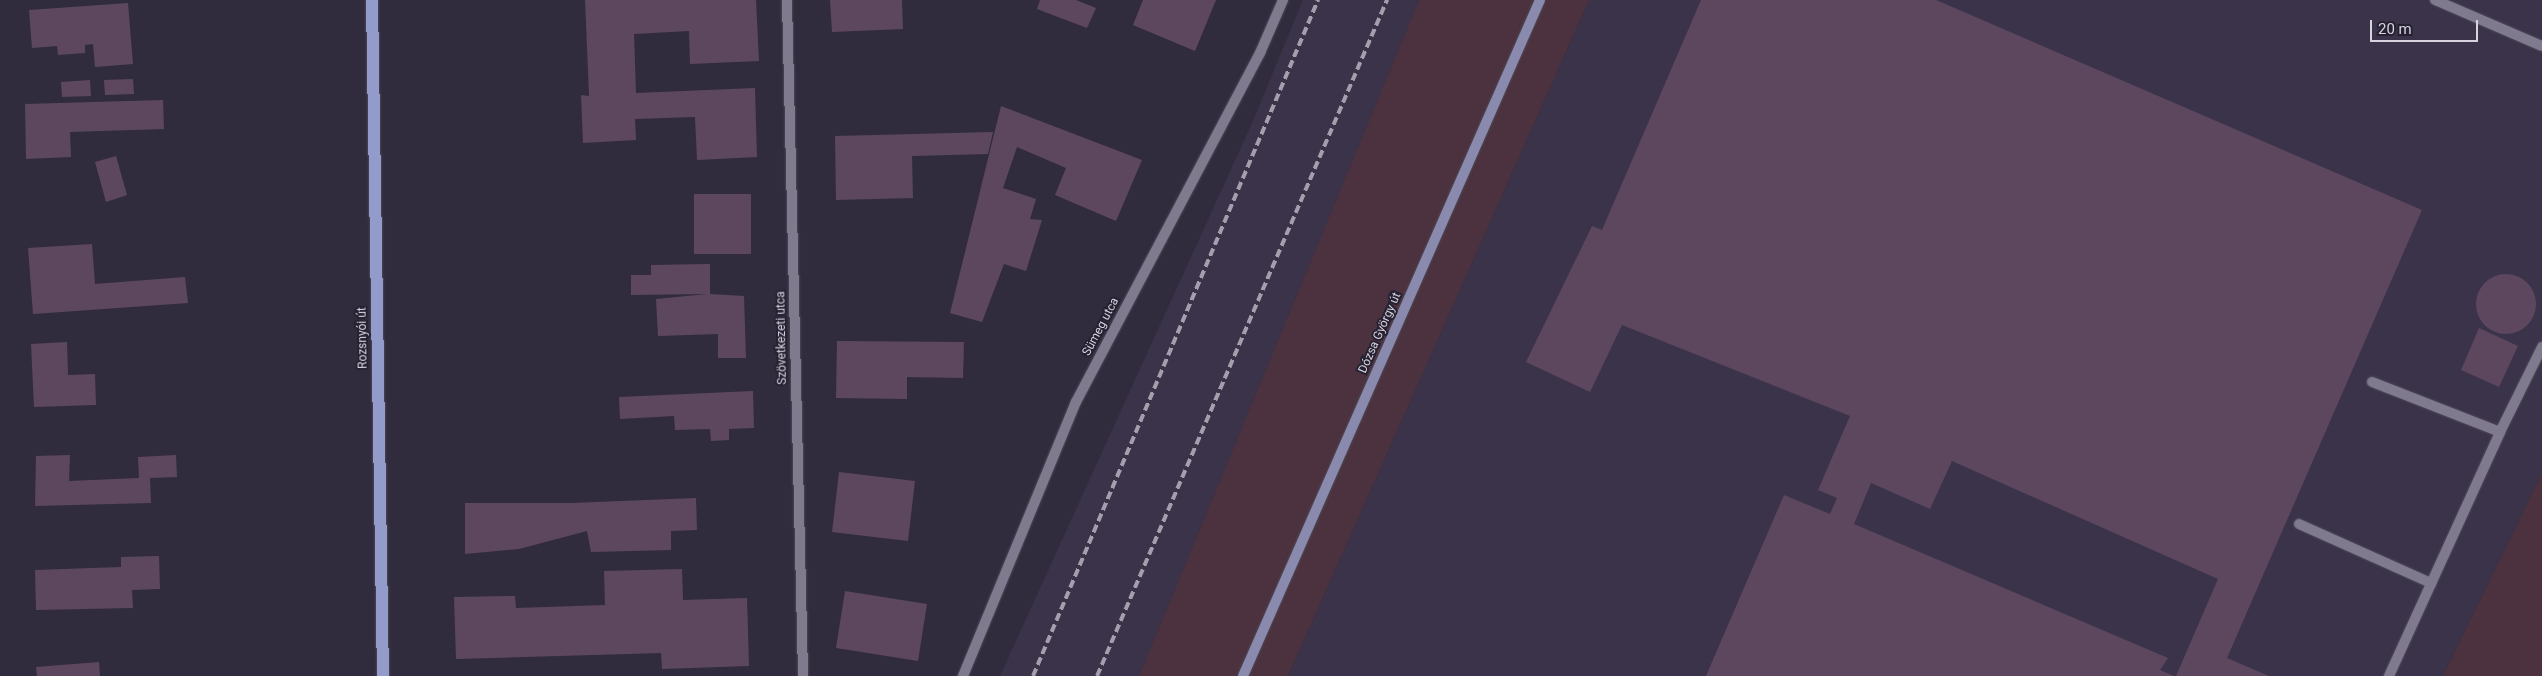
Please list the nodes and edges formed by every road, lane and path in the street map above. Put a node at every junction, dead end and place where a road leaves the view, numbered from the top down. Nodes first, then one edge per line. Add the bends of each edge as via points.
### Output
1 (372, 0) edge
2 (787, 0) edge
3 (1284, 0) edge
4 (1540, 0) edge
5 (2435, 0) edge
6 (2542, 46) edge
7 (2542, 347) edge
8 (2372, 382) dead end
9 (2500, 432) junction
10 (2299, 524) dead end
11 (2431, 583) junction
12 (383, 676) edge
13 (803, 676) edge
14 (963, 676) edge
15 (1243, 676) edge
16 (2389, 676) edge

1 - 12 main road, Rozsnyói út
2 - 13 street, Szövetkezeti utca
3 - 14 street, Sümeg utca via 1260,53 1076,402
4 - 15 main road, Dózsa György út
5 - 6 street
7 - 9 street
8 - 9 street
9 - 11 street
10 - 11 street
11 - 16 street

